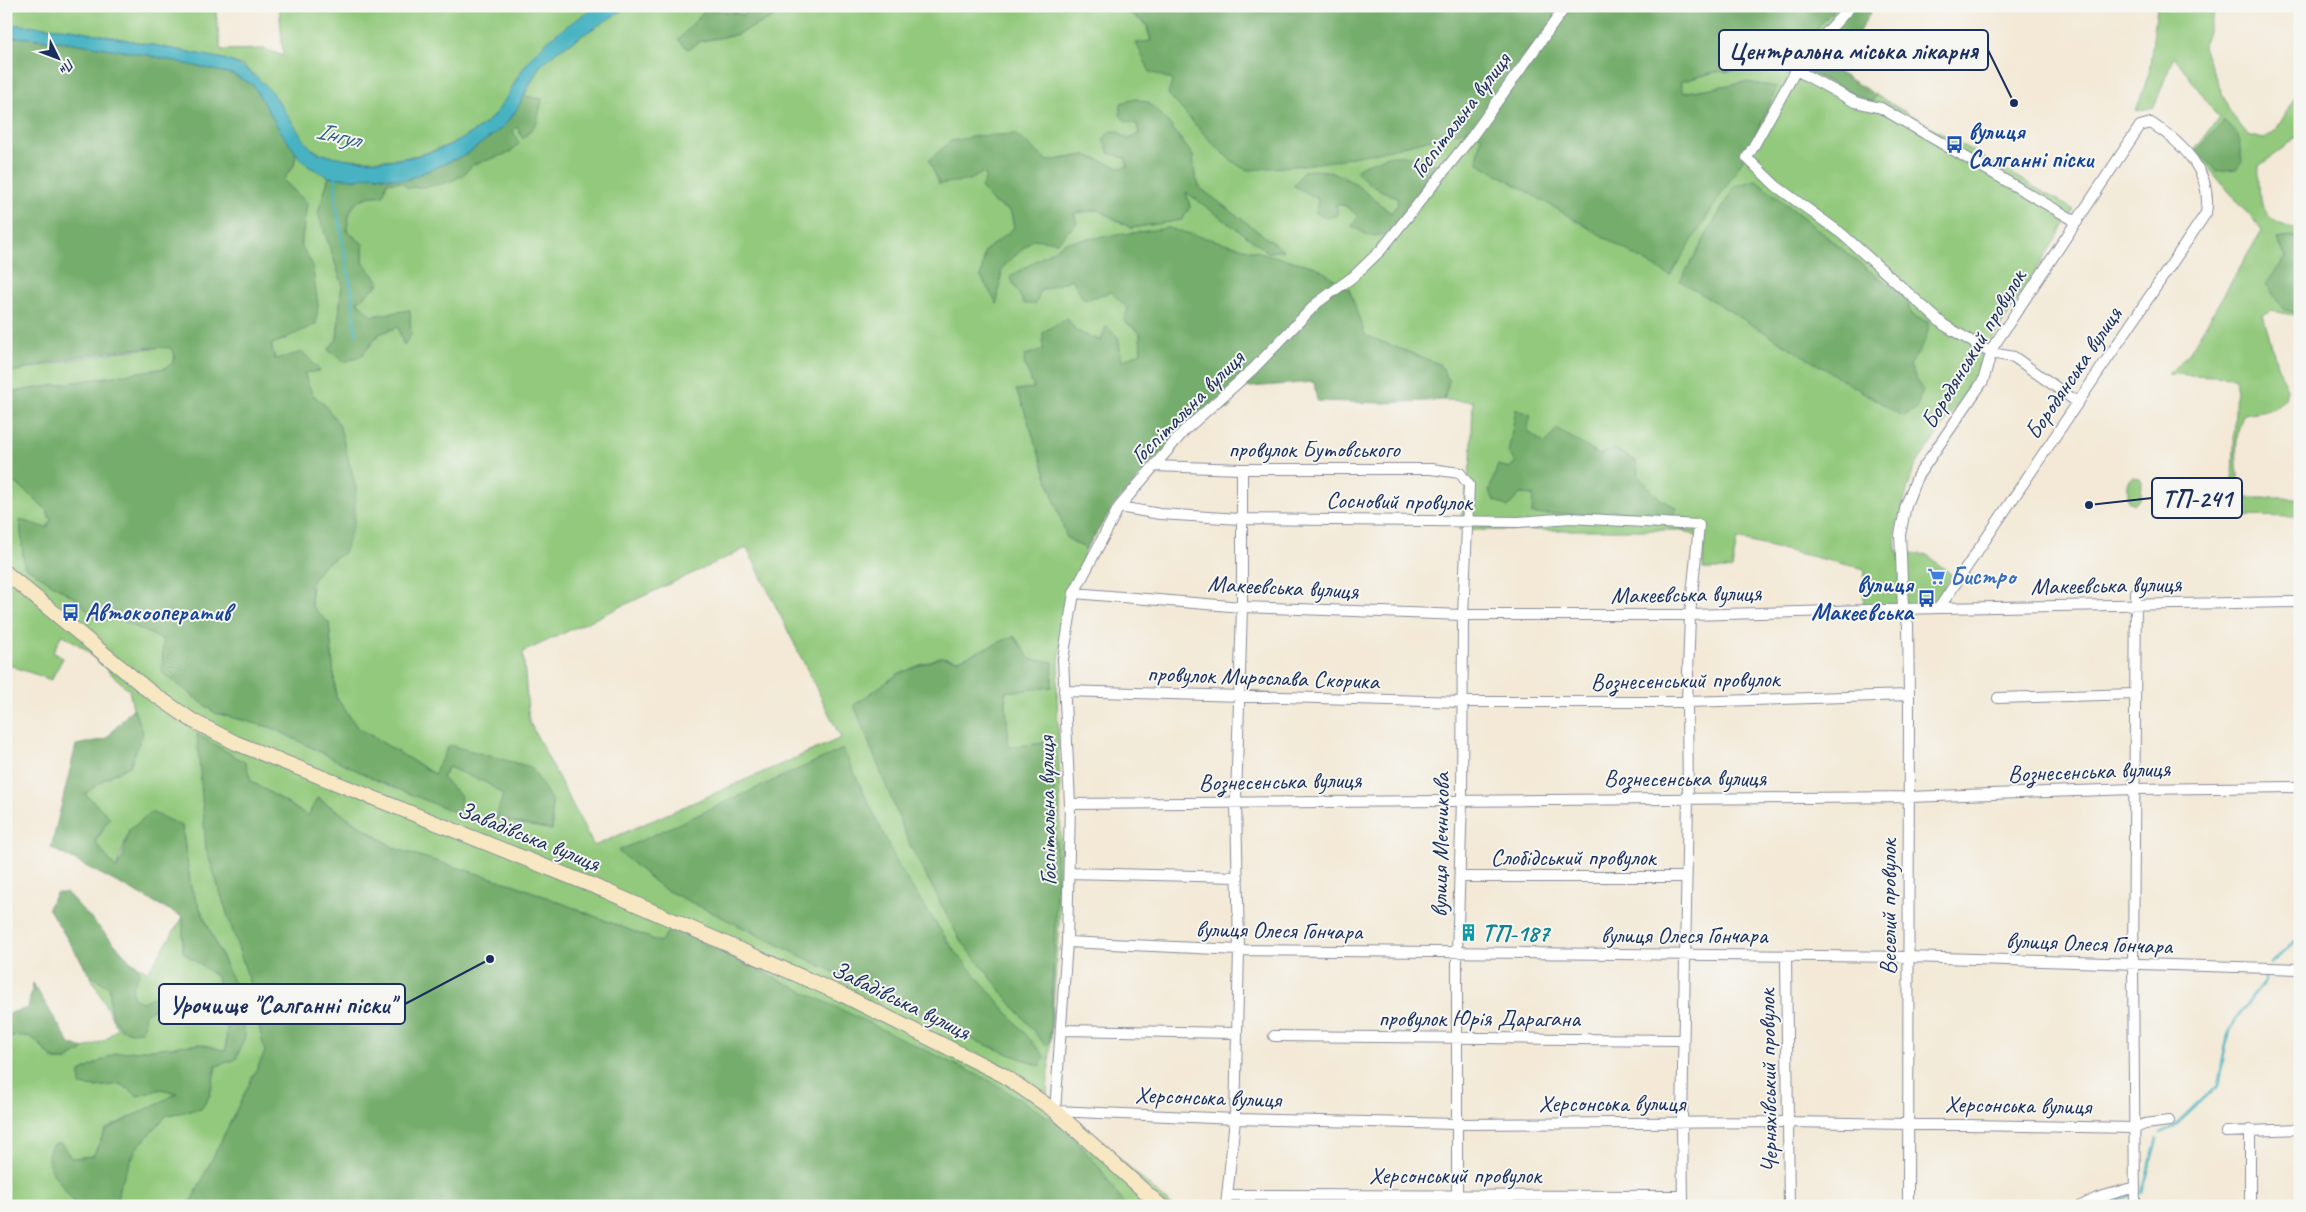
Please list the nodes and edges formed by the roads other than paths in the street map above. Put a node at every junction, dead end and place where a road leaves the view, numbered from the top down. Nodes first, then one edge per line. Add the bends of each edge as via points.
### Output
1 (1566, 6) edge
2 (1851, 6) edge
3 (1796, 70) junction
4 (2192, 155) joint
5 (2077, 222) junction
6 (1991, 353) junction
7 (2077, 402) junction
8 (1154, 466) junction
9 (1242, 469) junction
10 (1469, 485) joint
11 (1119, 507) junction
12 (1240, 519) junction
13 (1466, 522) junction
14 (6, 573) edge
15 (2136, 592) dead end
16 (1074, 593) junction
17 (2300, 602) edge
18 (2136, 605) junction
19 (1242, 607) junction
20 (1939, 608) junction
21 (1903, 609) junction
22 (1463, 615) junction
23 (1690, 615) junction
24 (1064, 691) junction
25 (2135, 694) junction
26 (1909, 695) junction
27 (1240, 697) junction
28 (1998, 698) dead end
29 (1462, 702) junction
30 (1687, 702) junction
31 (2300, 787) edge
32 (2134, 789) junction
33 (1909, 797) junction
34 (1688, 798) junction
35 (1462, 800) junction
36 (1236, 801) junction
37 (1070, 804) junction
38 (1069, 873) junction
39 (1238, 877) junction
40 (1461, 877) junction
41 (1685, 877) junction
42 (1067, 942) junction
43 (1239, 950) junction
44 (1457, 954) junction
45 (1685, 956) junction
46 (1786, 956) junction
47 (1908, 957) junction
48 (2133, 964) junction
49 (2300, 969) edge
50 (1061, 1030) junction
51 (1236, 1033) junction
52 (1274, 1036) dead end
53 (1456, 1038) junction
54 (1683, 1040) junction
55 (1055, 1111) junction
56 (1235, 1119) junction
57 (1790, 1122) junction
58 (2169, 1122) dead end
59 (1682, 1123) junction
60 (1908, 1123) junction
61 (1457, 1124) junction
62 (2135, 1128) junction
63 (2300, 1129) edge
64 (2250, 1130) junction
65 (2226, 1132) dead end
66 (2135, 1187) junction
67 (1457, 1194) junction
68 (1227, 1195) junction
69 (1683, 1201) edge
70 (1161, 1206) edge
71 (1226, 1206) edge
72 (1458, 1206) edge
73 (1790, 1206) edge
74 (1908, 1206) edge
75 (2081, 1206) edge
76 (2136, 1206) edge
77 (2250, 1206) edge

1 - 8 street, Госпітальна вулиця via 1473,135 1381,250 1354,276 1317,303 1253,369 1184,431
2 - 3 street
3 - 5 street via 1855,102 1881,108
3 - 6 street via 1747,158 1776,186 1842,234 1944,324
4 - 5 street, Бородянський провулок via 2151,124 2140,126
4 - 7 street, Бородянська вулиця via 2202,175 2208,199 2206,213
5 - 6 street, Бородянський провулок
6 - 7 street via 2014,357
6 - 21 street, Бородянський провулок via 1983,381 1917,477 1906,505 1900,536
7 - 20 street, Бородянська вулиця
8 - 9 street, провулок Бутовського
8 - 11 street, Госпітальна вулиця
9 - 10 street, провулок Бутовського via 1431,469 1460,473
9 - 12 street
10 - 13 street, вулиця Мечникова
11 - 12 street, Сосновий провулок via 1160,514
11 - 16 street, Госпітальна вулиця
12 - 13 street, Сосновий провулок
12 - 19 street
13 - 22 street, вулиця Мечникова
13 - 23 street, Сосновий провулок via 1570,518 1700,525
14 - 55 street, Завадівська вулиця via 148,690 218,734 606,890 721,940 843,995 1003,1075
15 - 18 street
16 - 19 street, Макеєвська вулиця
16 - 24 street, Госпітальна вулиця via 1063,659
17 - 18 street, Макеєвська вулиця
18 - 20 street, Макеєвська вулиця
18 - 25 street
19 - 22 street, Макеєвська вулиця
19 - 27 street
20 - 21 street, Макеєвська вулиця
21 - 23 street, Макеєвська вулиця
21 - 26 street, Веселий провулок via 1908,624
22 - 23 street, Макеєвська вулиця
22 - 29 street, вулиця Мечникова
23 - 30 street
24 - 27 street, провулок Мирослава Скорика
24 - 37 street, Госпітальна вулиця
25 - 28 street
25 - 32 street
26 - 30 street, Вознесенський провулок
26 - 33 street, Веселий провулок
27 - 29 street, провулок Мирослава Скорика
27 - 36 street
29 - 30 street, Вознесенський провулок
29 - 35 street, вулиця Мечникова
30 - 34 street
31 - 32 street, Вознесенська вулиця
32 - 33 street, Вознесенська вулиця
32 - 48 street
33 - 34 street, Вознесенська вулиця
33 - 47 street, Веселий провулок
34 - 35 street, Вознесенська вулиця
34 - 41 street
35 - 36 street, Вознесенська вулиця
35 - 40 street, вулиця Мечникова
36 - 37 street, Вознесенська вулиця
36 - 39 street
37 - 38 street, Госпітальна вулиця
38 - 39 street
38 - 42 street, Госпітальна вулиця
39 - 43 street
40 - 41 street, Слобідський провулок
40 - 44 street, вулиця Мечникова
41 - 45 street
42 - 43 street, вулиця Олеся Гончара
42 - 50 street, Госпітальна вулиця
43 - 44 street, вулиця Олеся Гончара
43 - 51 street
44 - 45 street, вулиця Олеся Гончара
44 - 53 street, вулиця Мечникова
45 - 46 street, вулиця Олеся Гончара
45 - 54 street
46 - 47 street, вулиця Олеся Гончара
46 - 57 street, Черняхівський провулок
47 - 48 street, вулиця Олеся Гончара
47 - 60 street, Веселий провулок
48 - 49 street, вулиця Олеся Гончара
48 - 62 street
50 - 51 street
50 - 55 street, Госпітальна вулиця
51 - 56 street
52 - 53 street, провулок Юрія Дарагана
53 - 54 street, провулок Юрія Дарагана
53 - 61 street, вулиця Мечникова
54 - 59 street
55 - 56 street, Херсонська вулиця
55 - 70 street, Завадівська вулиця
56 - 61 street, Херсонська вулиця
56 - 68 street
57 - 59 street, Херсонська вулиця
57 - 60 street, Херсонська вулиця
57 - 73 street, Черняхівський провулок
58 - 62 street, Херсонська вулиця
59 - 61 street, Херсонська вулиця
59 - 69 street
60 - 62 street, Херсонська вулиця
60 - 74 street, Веселий провулок
61 - 67 street, вулиця Мечникова
62 - 66 street
63 - 64 street
64 - 65 street
64 - 77 street
66 - 75 street
66 - 76 street
67 - 68 street, Херсонський провулок
67 - 69 street, Херсонський провулок
67 - 72 street, вулиця Мечникова
68 - 71 street

